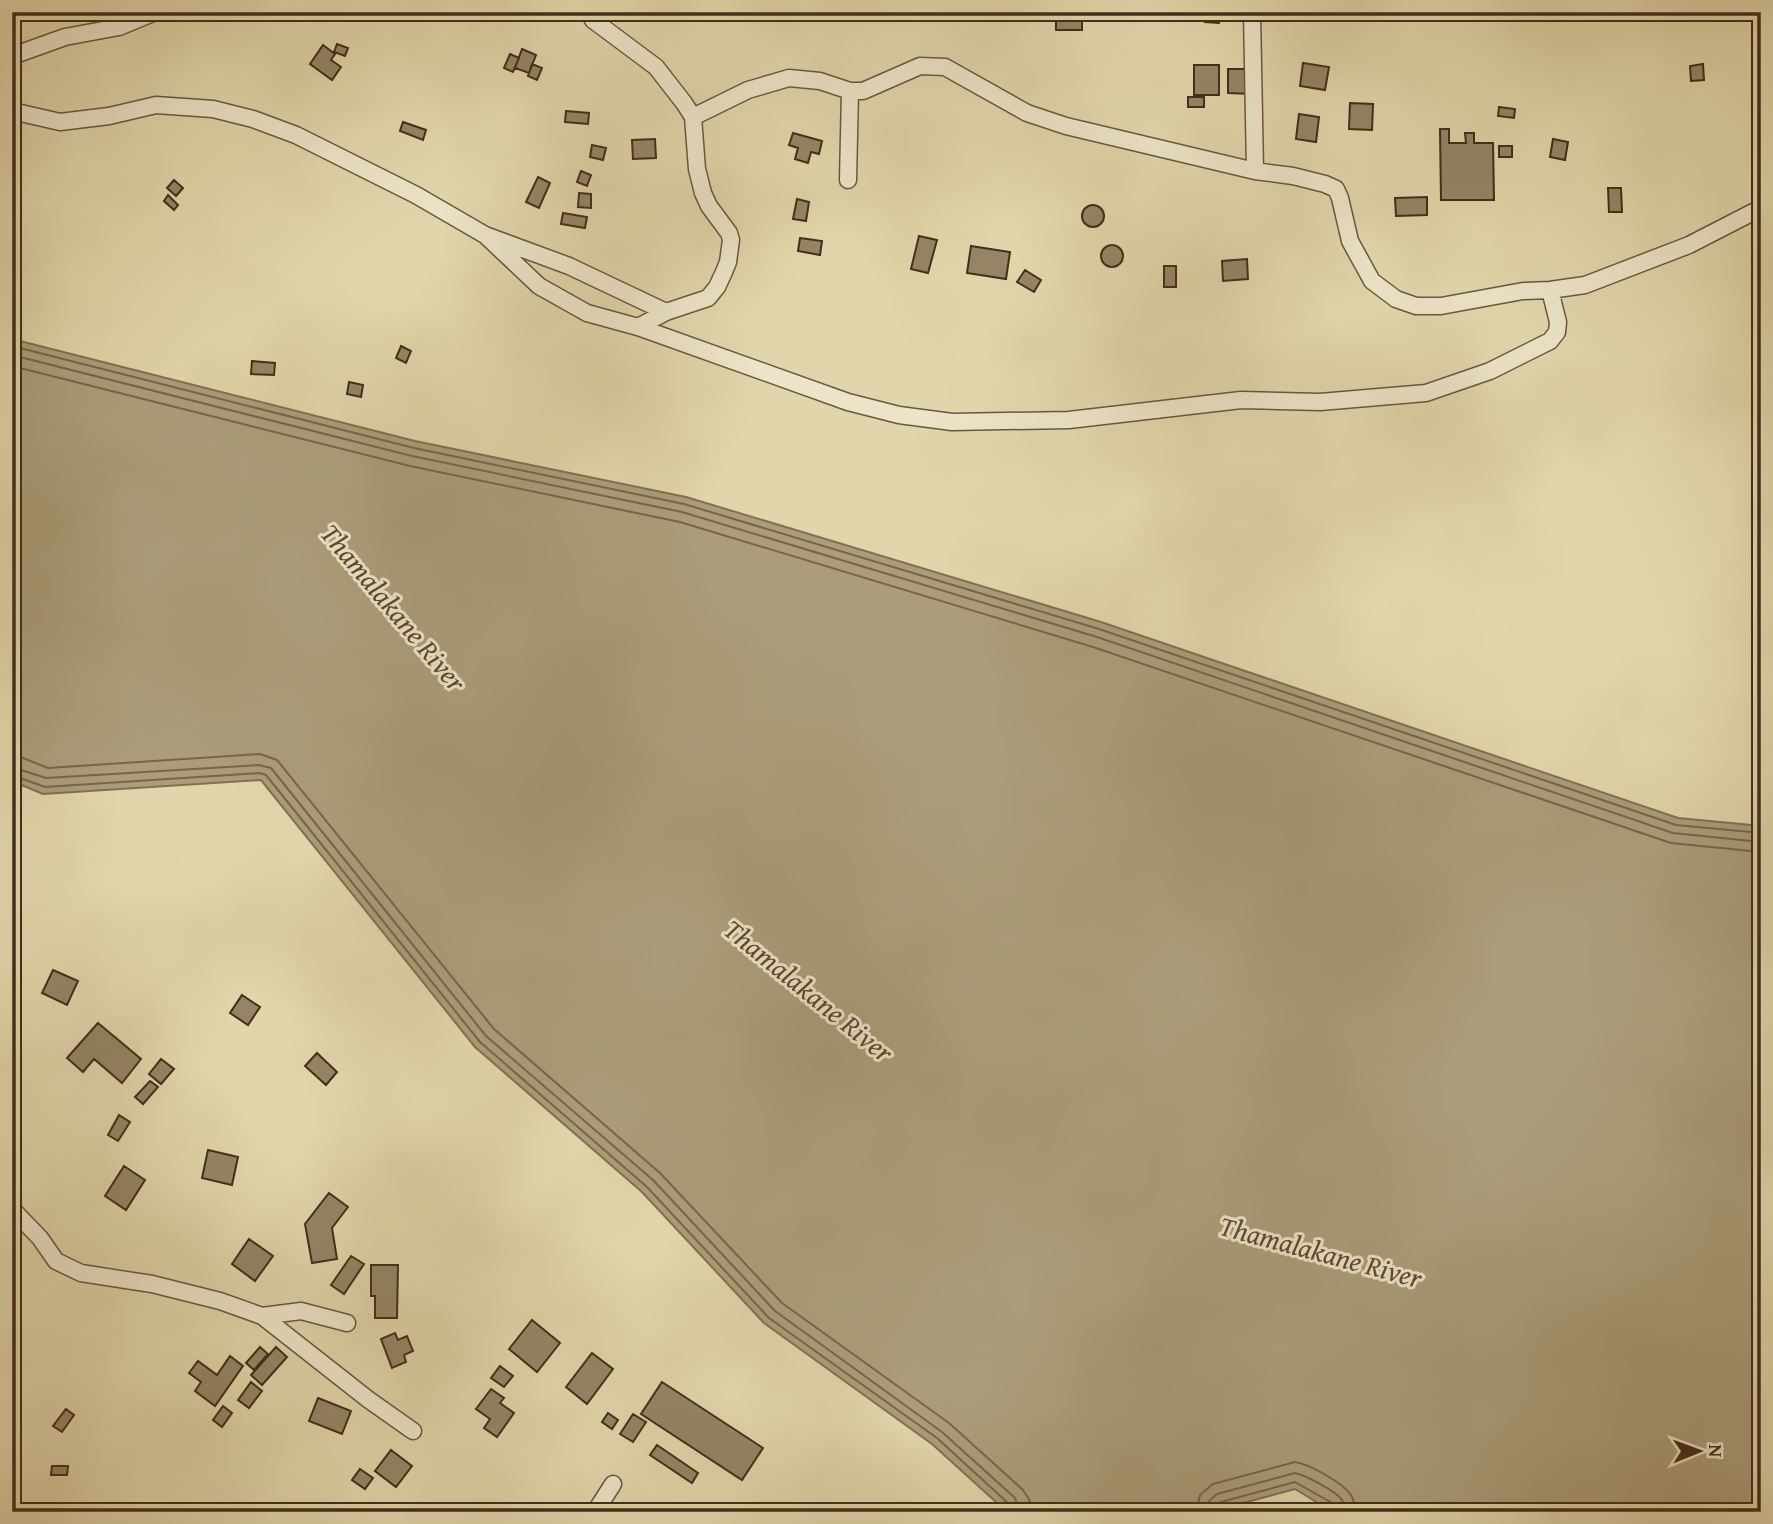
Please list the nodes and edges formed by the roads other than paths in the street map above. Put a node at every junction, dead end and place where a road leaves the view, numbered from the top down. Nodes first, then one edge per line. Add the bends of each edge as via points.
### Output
1 (155, 12) edge
2 (589, 12) edge
3 (1252, 12) edge
4 (12, 57) edge
5 (850, 91) junction
6 (12, 111) edge
7 (692, 117) junction
8 (1255, 171) junction
9 (848, 180) dead end
10 (1761, 208) edge
11 (485, 235) junction
12 (1550, 290) junction
13 (666, 312) junction
14 (638, 327) junction
15 (12, 1209) edge
16 (262, 1315) junction
17 (348, 1323) dead end
18 (413, 1431) dead end
19 (612, 1484) dead end
20 (595, 1512) edge

1 - 4 street via 120,27 65,37
2 - 7 street via 593,20 656,67
3 - 8 street
5 - 7 street via 820,81 789,78 748,90
5 - 8 street via 863,91 920,66 945,67 1027,113
5 - 9 street
6 - 11 street via 60,122 156,105 213,109 253,119 296,135 416,195
7 - 13 street via 703,193 729,233 731,248 717,287 708,298
8 - 12 street via 1293,176 1335,190 1359,261 1372,281 1396,299 1416,306 1441,306
10 - 12 street via 1689,245 1611,276
11 - 13 street via 569,266
11 - 14 street via 538,286 564,302
12 - 14 street via 1558,322 1550,341 1490,371 1426,393 1320,402 1241,400 1069,420 952,422 899,415 776,378
13 - 14 street
15 - 16 street via 56,1261 81,1273 152,1284
16 - 17 street via 301,1311
16 - 18 street
19 - 20 street

